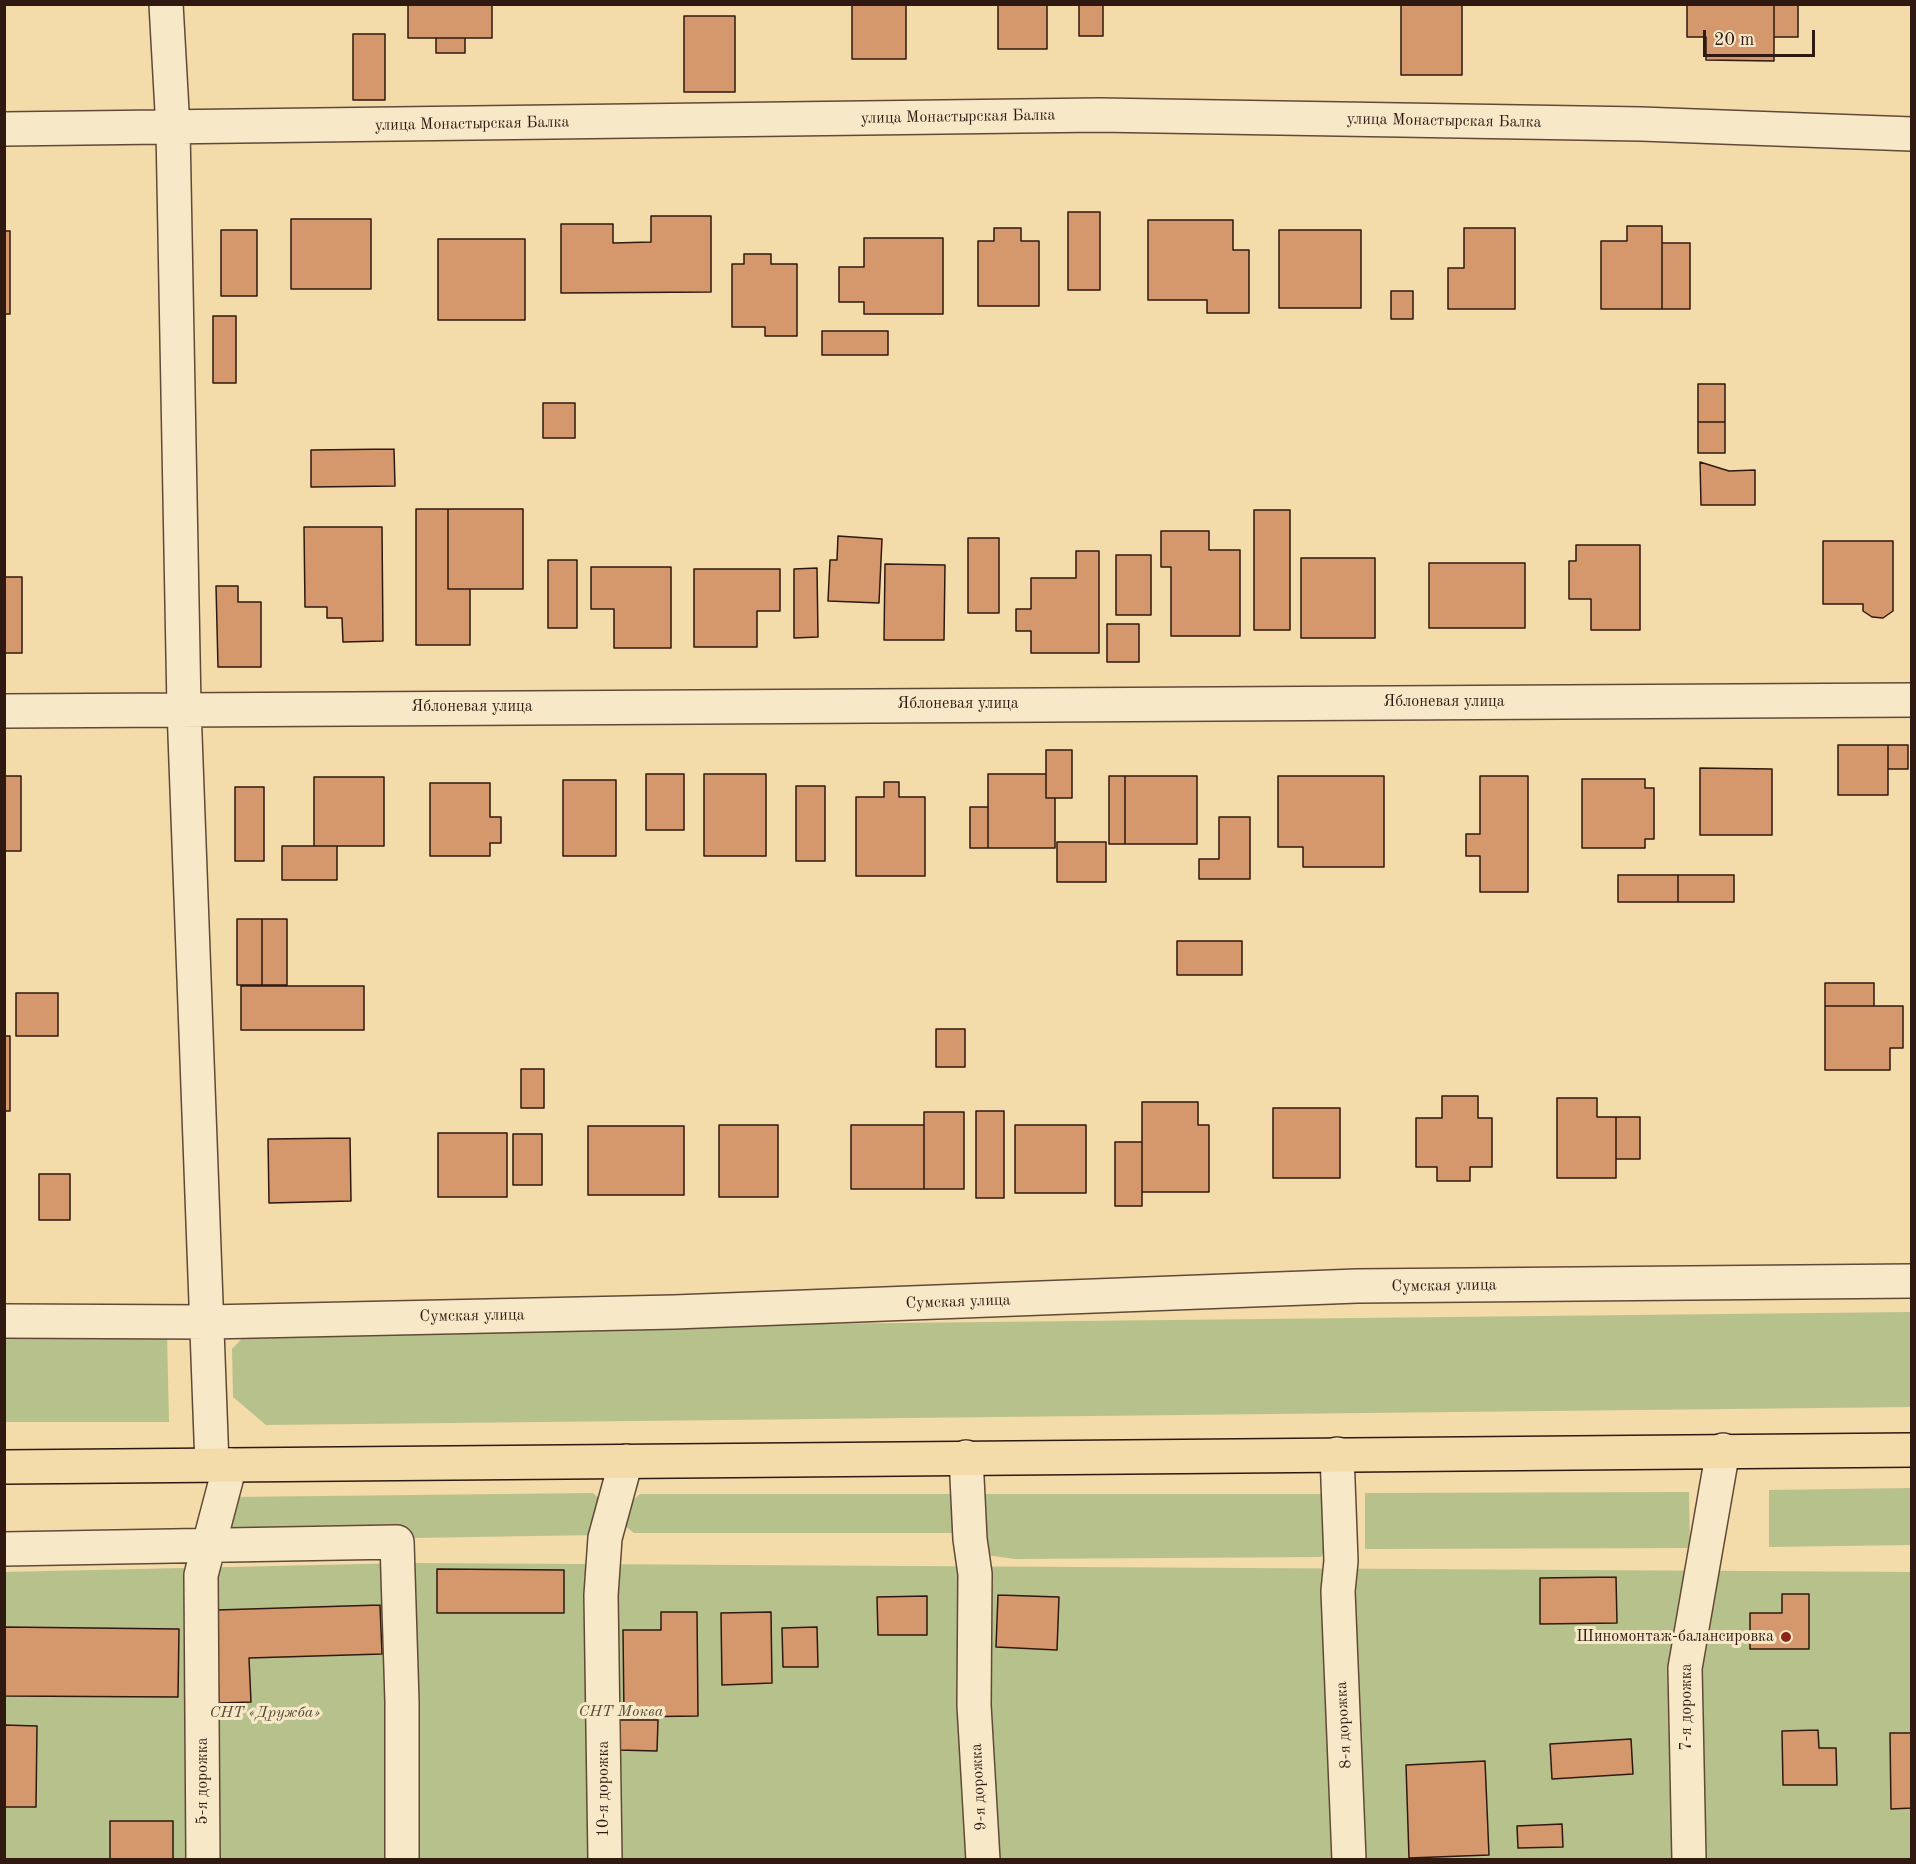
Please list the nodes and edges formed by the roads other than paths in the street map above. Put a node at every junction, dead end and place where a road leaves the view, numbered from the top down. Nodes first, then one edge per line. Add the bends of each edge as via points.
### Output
1 (166, 4) edge
2 (4, 129) edge
3 (173, 129) junction
4 (1911, 134) edge
5 (1911, 700) edge
6 (184, 708) junction
7 (4, 711) edge
8 (1911, 1281) edge
9 (4, 1321) edge
10 (208, 1322) junction
11 (1723, 1450) junction
12 (1911, 1450) edge
13 (1337, 1454) junction
14 (966, 1457) junction
15 (626, 1461) junction
16 (221, 1465) junction
17 (4, 1467) edge
18 (207, 1546) junction
19 (4, 1550) edge
20 (204, 1860) edge
21 (402, 1860) edge
22 (604, 1860) edge
23 (983, 1860) edge
24 (1349, 1860) edge
25 (1689, 1860) edge

1 - 3 street, 5-я дорожка
2 - 3 street, улица Монастырская Балка
3 - 4 street, улица Монастырская Балка via 1099,115 1629,123
3 - 6 street, 5-я дорожка
5 - 6 street, Яблоневая улица
6 - 7 street, Яблоневая улица
6 - 10 street, 5-я дорожка
8 - 10 street, Сумская улица via 1358,1287 674,1312
9 - 10 street, Сумская улица
10 - 16 street, 5-я дорожка
11 - 12 main road
11 - 13 main road
11 - 25 street, 7-я дорожка via 1685,1668
13 - 14 main road
13 - 24 street, 8-я дорожка via 1341,1561 1338,1591
14 - 15 main road
14 - 23 street, 9-я дорожка via 975,1574 974,1715
15 - 16 main road
15 - 22 street, 10-я дорожка via 605,1538 601,1595
16 - 17 main road
16 - 18 street, 5-я дорожка
18 - 19 street
18 - 20 street, 5-я дорожка via 201,1575 200,1630
18 - 21 street via 397,1542

